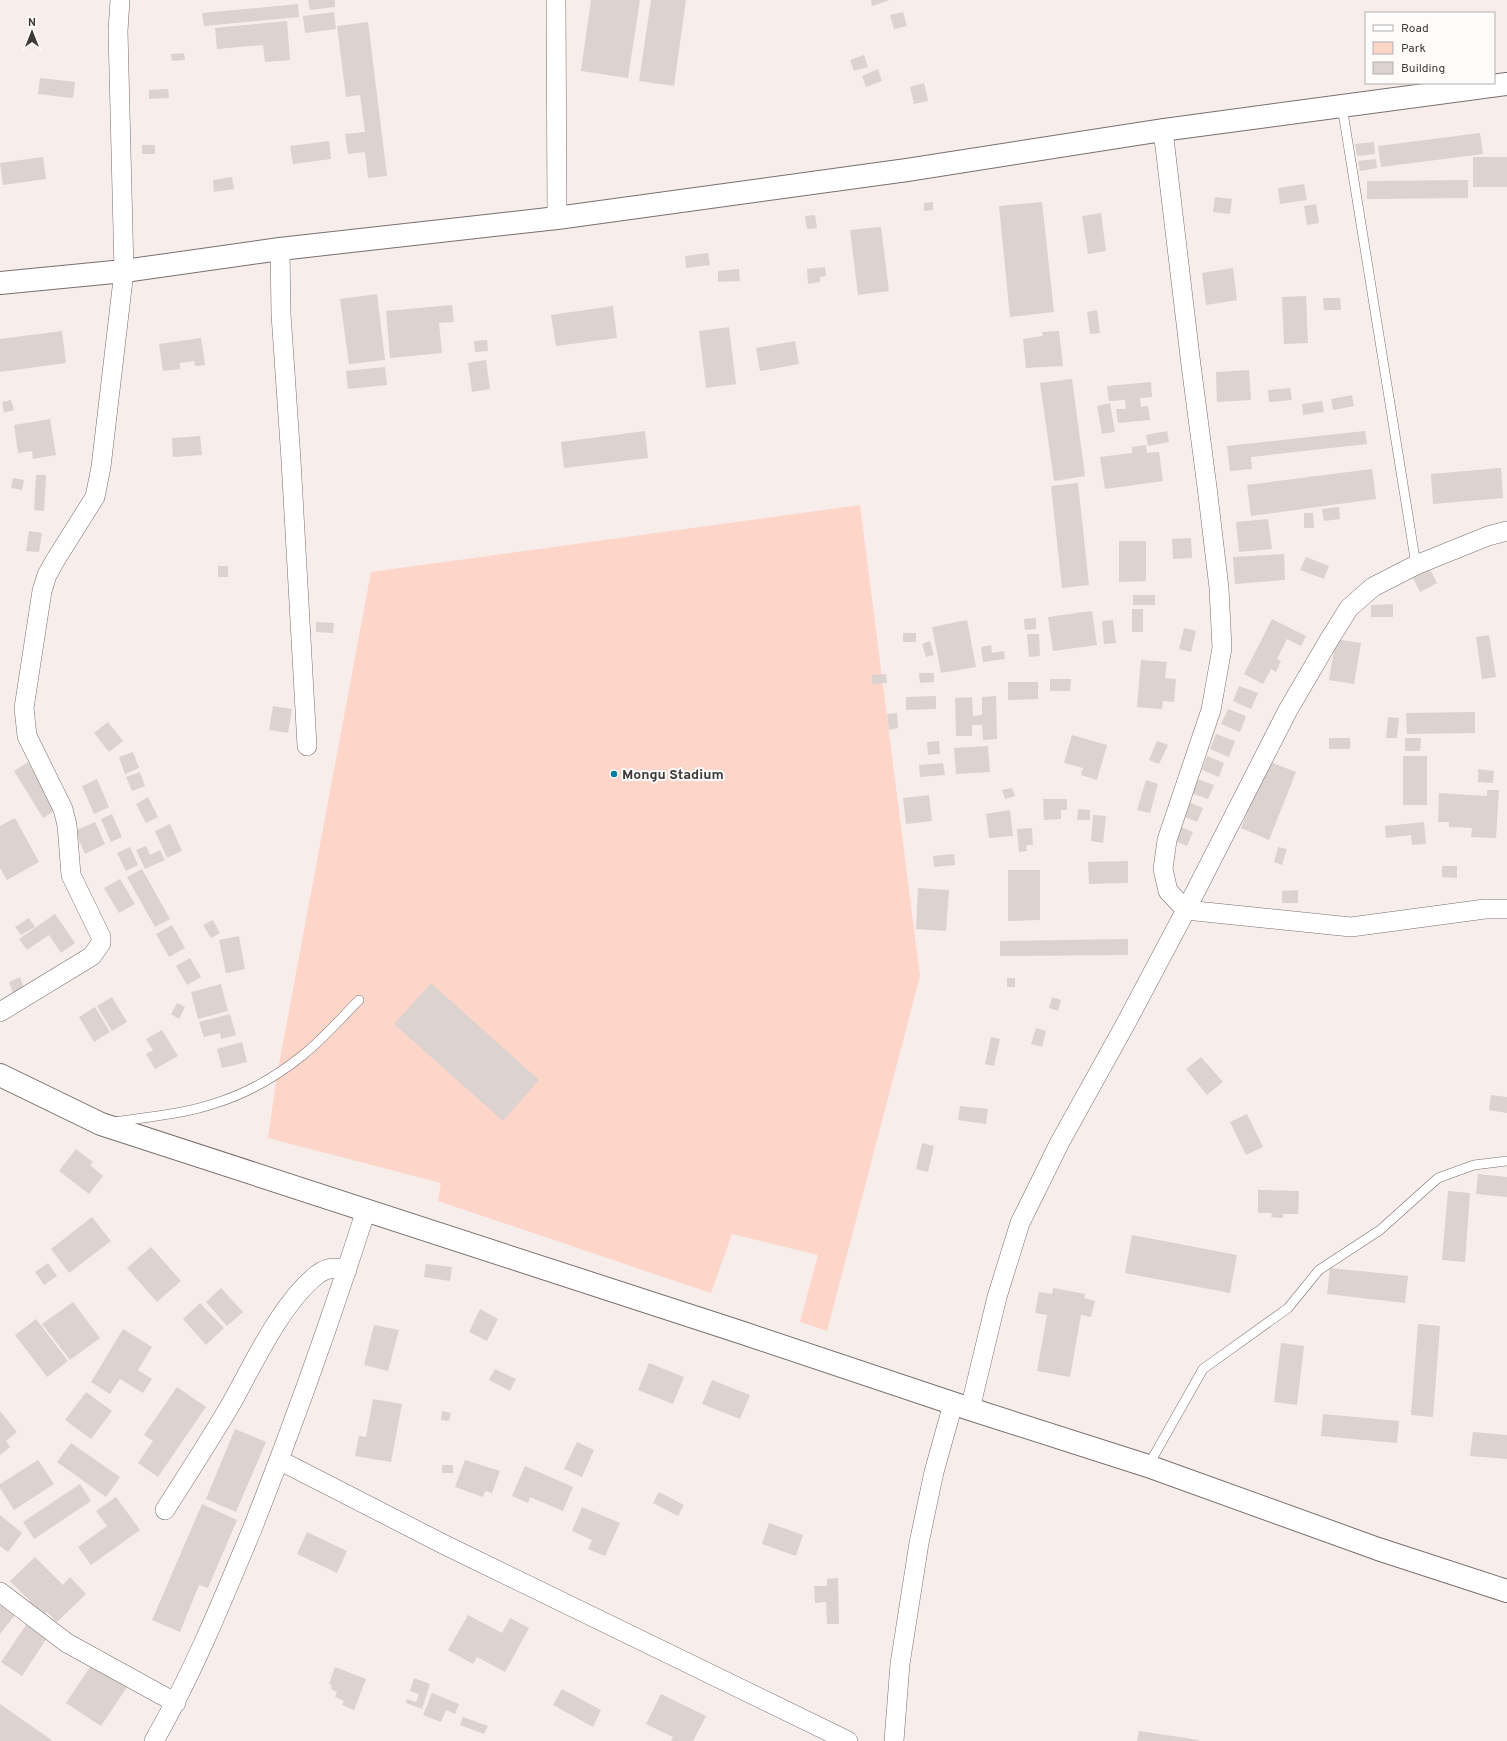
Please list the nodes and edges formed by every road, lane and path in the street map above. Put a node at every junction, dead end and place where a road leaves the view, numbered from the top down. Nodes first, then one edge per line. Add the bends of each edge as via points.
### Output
1 (120, 0) edge
2 (556, 0) edge
3 (1507, 84) edge
4 (1342, 106) junction
5 (1163, 130) junction
6 (557, 218) junction
7 (280, 249) junction
8 (124, 271) junction
9 (0, 283) edge
10 (1507, 531) edge
11 (1416, 565) junction
12 (307, 746) dead end
13 (1507, 909) edge
14 (1186, 910) junction
15 (359, 1000) dead end
16 (0, 1012) edge
17 (0, 1075) edge
18 (101, 1124) junction
19 (1507, 1160) edge
20 (366, 1210) junction
21 (347, 1270) junction
22 (962, 1406) junction
23 (279, 1460) junction
24 (1148, 1466) junction
25 (165, 1510) dead end
26 (1507, 1591) edge
27 (0, 1592) edge
28 (176, 1703) junction
29 (154, 1741) edge
30 (848, 1741) edge
31 (894, 1741) edge

1 - 8 street via 118,31
2 - 6 street
3 - 4 street
4 - 5 street
4 - 11 lane
5 - 6 street via 907,170
5 - 14 street via 1219,588 1222,648 1211,710 1167,840 1163,869 1168,891
6 - 7 street
7 - 8 street
7 - 12 street via 280,314
8 - 9 street
8 - 16 street via 101,467 95,497 47,575 42,591 24,708 27,736 63,809 67,825 71,874 101,936 101,943 92,956
10 - 11 street
11 - 14 street via 1373,587 1349,608 1288,710
13 - 14 street via 1486,909 1351,927
14 - 22 street via 1060,1142 1020,1223
15 - 18 lane via 305,1054 278,1075 253,1088 215,1104
17 - 18 street
18 - 20 street
19 - 24 lane via 1474,1165 1438,1178 1380,1230 1319,1270 1288,1308 1203,1369
20 - 21 street
20 - 22 street
21 - 23 street
21 - 25 street via 334,1267 319,1273 274,1326 216,1430
22 - 24 street
22 - 31 street via 934,1472 919,1543 900,1664
23 - 28 street via 235,1571
23 - 30 street via 445,1545
24 - 26 street via 1378,1549
27 - 28 street via 66,1643
28 - 29 street

